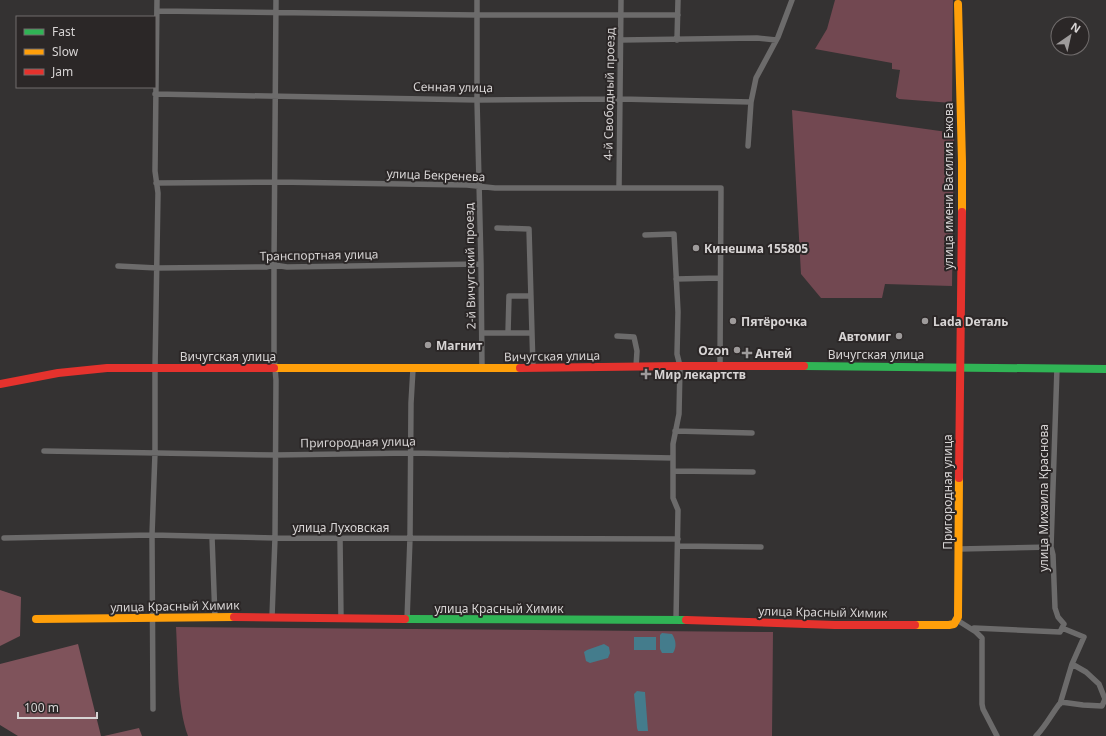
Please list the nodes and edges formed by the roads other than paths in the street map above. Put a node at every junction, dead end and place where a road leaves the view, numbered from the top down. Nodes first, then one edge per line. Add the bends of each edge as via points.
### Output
1 (157, 0) edge
2 (276, 0) edge
3 (477, 0) edge
4 (621, 0) edge
5 (678, 0) edge
6 (792, 0) edge
7 (958, 4) dead end
8 (156, 11) junction
9 (276, 12) junction
10 (477, 15) junction
11 (621, 15) junction
12 (678, 15) junction
13 (156, 16) edge
14 (621, 40) junction
15 (678, 40) junction
16 (776, 40) junction
17 (155, 88) edge
18 (155, 94) junction
19 (275, 96) junction
20 (620, 99) junction
21 (477, 100) junction
22 (751, 102) junction
23 (748, 146) dead end
24 (276, 182) junction
25 (156, 183) junction
26 (480, 186) junction
27 (619, 188) junction
28 (497, 228) dead end
29 (645, 236) dead end
30 (482, 264) junction
31 (274, 265) junction
32 (118, 266) dead end
33 (157, 268) junction
34 (720, 278) junction
35 (676, 279) junction
36 (531, 296) junction
37 (482, 333) junction
38 (508, 333) junction
39 (532, 333) junction
40 (617, 336) dead end
41 (680, 366) junction
42 (720, 366) junction
43 (636, 367) junction
44 (959, 367) junction
45 (155, 368) junction
46 (276, 368) junction
47 (533, 368) junction
48 (1057, 368) junction
49 (413, 369) junction
50 (482, 369) junction
51 (1106, 369) edge
52 (0, 384) edge
53 (675, 431) junction
54 (752, 433) dead end
55 (44, 451) dead end
56 (411, 452) junction
57 (155, 453) junction
58 (275, 455) junction
59 (673, 458) junction
60 (673, 471) junction
61 (753, 472) dead end
62 (152, 535) junction
63 (212, 537) junction
64 (4, 538) dead end
65 (275, 538) junction
66 (340, 538) junction
67 (410, 538) junction
68 (678, 539) junction
69 (678, 546) junction
70 (761, 547) dead end
71 (1052, 547) junction
72 (959, 550) junction
73 (272, 617) junction
74 (152, 618) junction
75 (214, 618) junction
76 (958, 618) junction
77 (36, 619) dead end
78 (341, 620) junction
79 (407, 620) junction
80 (676, 620) junction
81 (1063, 626) junction
82 (974, 628) dead end
83 (1072, 664) junction
84 (1060, 704) junction
85 (153, 709) dead end
86 (997, 736) edge
87 (1036, 736) edge

1 - 8 street
2 - 9 street
3 - 10 street, 2-й Вичугский проезд
4 - 11 street, 4-й Свободный проезд
5 - 12 street
6 - 16 street
7 - 44 street, улица имени Василия Ежова via 962,162
8 - 9 street
8 - 13 street
9 - 10 street
9 - 19 street
10 - 11 street
10 - 21 street, 2-й Вичугский проезд
11 - 12 street
11 - 14 street, 4-й Свободный проезд
12 - 15 street
14 - 15 street
14 - 20 street, 4-й Свободный проезд
15 - 16 street
16 - 22 street via 758,72
17 - 18 street
18 - 19 street, Сенная улица
18 - 25 street
19 - 21 street, Сенная улица
19 - 24 street
20 - 21 street, Сенная улица
20 - 22 street, Сенная улица
20 - 27 street, 4-й Свободный проезд
21 - 26 street, 2-й Вичугский проезд
22 - 23 street
24 - 25 street, улица Бекренева
24 - 26 street, улица Бекренева
24 - 31 street
25 - 33 street
26 - 27 street, улица Бекренева
26 - 30 street, 2-й Вичугский проезд
27 - 34 street, улица Бекренева via 721,188
28 - 36 street via 529,229
29 - 35 street via 674,234
30 - 31 street, Транспортная улица via 287,267
30 - 37 street, 2-й Вичугский проезд
31 - 33 street, Транспортная улица
31 - 46 street
32 - 33 street, Транспортная улица
33 - 45 street
34 - 35 street
34 - 42 street
35 - 41 street via 677,354
36 - 38 street via 510,296
36 - 39 street
37 - 38 street
37 - 50 street, 2-й Вичугский проезд
38 - 39 street
39 - 47 street
40 - 43 street via 634,337 637,351
41 - 42 street, Вичугская улица
41 - 43 street, Вичугская улица
41 - 53 street via 679,414
42 - 44 street, Вичугская улица
43 - 47 street, Вичугская улица
44 - 48 street, Вичугская улица
44 - 72 street, Пригородная улица
45 - 46 street, Вичугская улица
45 - 52 street, Вичугская улица via 83,370
45 - 57 street
46 - 49 street, Вичугская улица
46 - 58 street
47 - 50 street, Вичугская улица
48 - 51 street, Вичугская улица
48 - 71 street, улица Михаила Краснова
49 - 50 street, Вичугская улица
49 - 56 street
53 - 54 street
53 - 59 street
55 - 57 street, Пригородная улица
56 - 58 street, Пригородная улица
56 - 59 street, Пригородная улица
56 - 67 street
57 - 58 street, Пригородная улица
57 - 62 street
58 - 65 street
59 - 60 street
60 - 61 street
60 - 68 street via 673,498 678,510
62 - 63 street, улица Луховская
62 - 64 street, улица Луховская
62 - 74 street
63 - 65 street, улица Луховская
63 - 75 street
65 - 66 street, улица Луховская
65 - 73 street
66 - 67 street, улица Луховская
66 - 78 street
67 - 68 street, улица Луховская
67 - 79 street
68 - 69 street
69 - 70 street
69 - 80 street
71 - 72 street
71 - 81 street, улица Михаила Краснова via 1055,608
72 - 76 street, Пригородная улица
73 - 75 street, улица Красный Химик
73 - 78 street, улица Красный Химик
74 - 75 street, улица Красный Химик
74 - 77 street, улица Красный Химик
74 - 85 street
76 - 80 street, улица Красный Химик via 954,624 948,625 835,625
76 - 86 street via 982,638 982,704
78 - 79 street, улица Красный Химик
79 - 80 street, улица Красный Химик
81 - 82 street via 1060,632
81 - 83 street via 1084,637
83 - 84 street
83 - 84 street via 1099,684 1105,699 1102,706 1061,702
84 - 87 street

